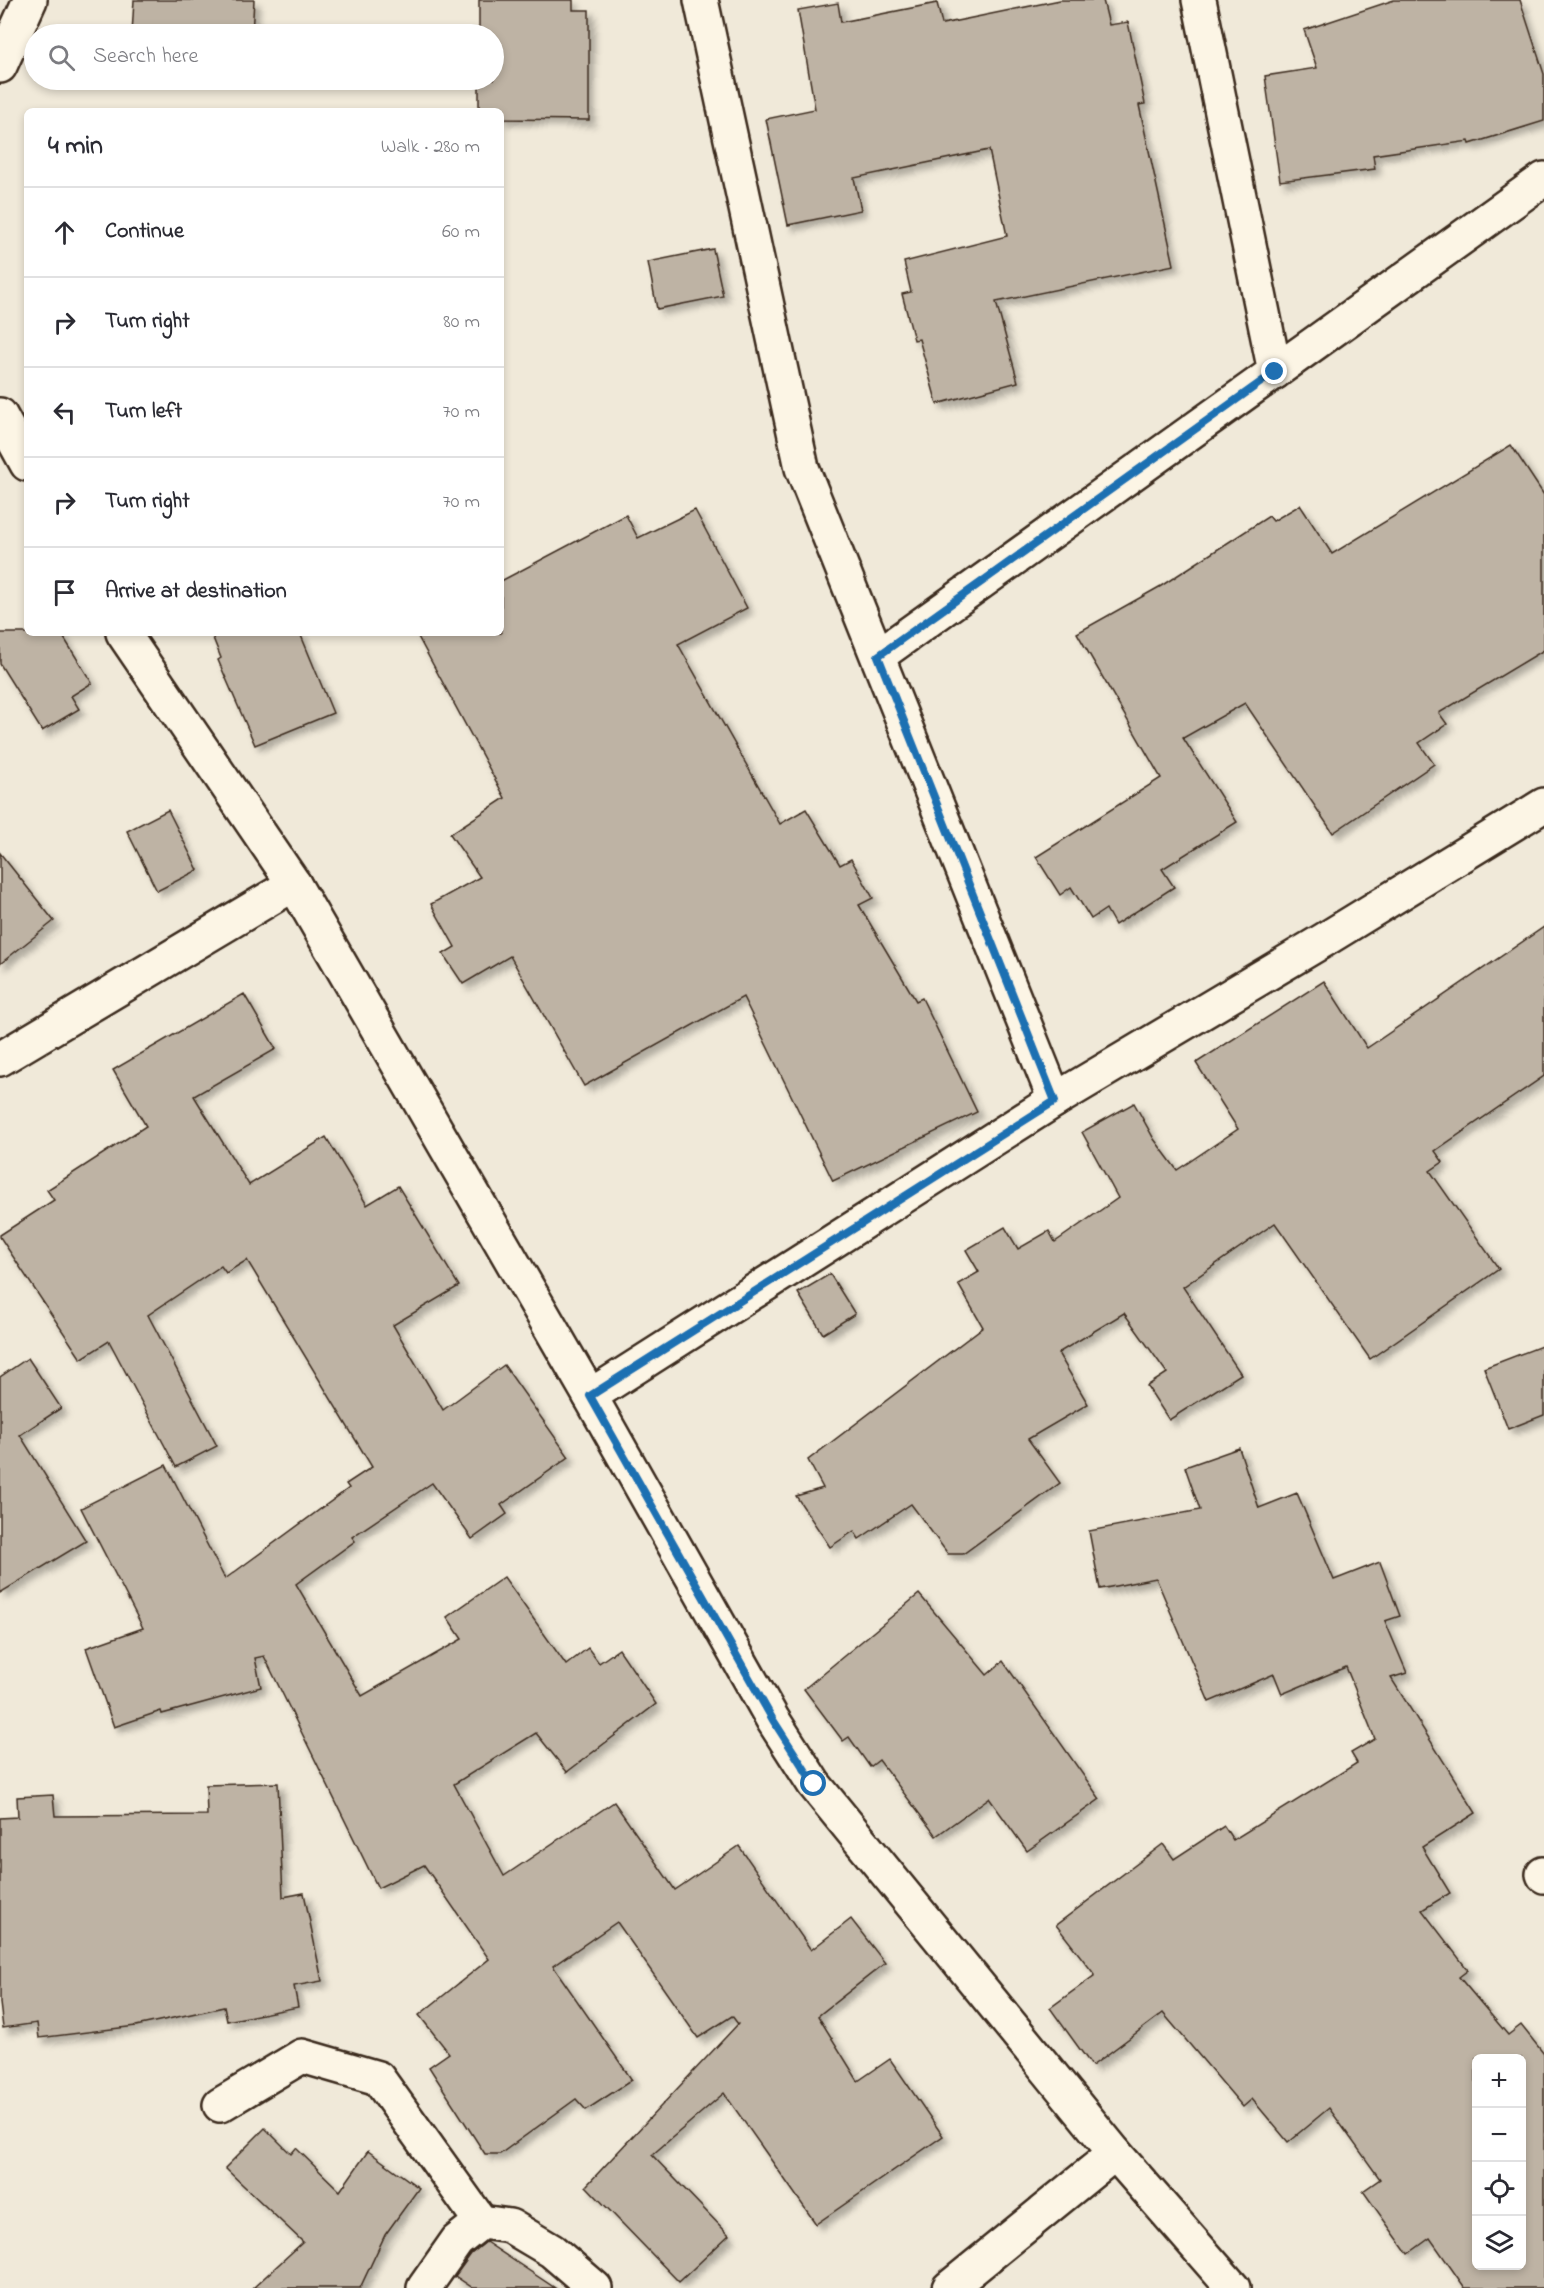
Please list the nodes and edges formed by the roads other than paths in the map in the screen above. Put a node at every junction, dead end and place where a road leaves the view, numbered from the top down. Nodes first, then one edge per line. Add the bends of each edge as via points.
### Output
1 (30, 0) edge
2 (701, 0) edge
3 (1199, 0) edge
4 (0, 66) edge
5 (1544, 179) edge
6 (1275, 372) junction
7 (0, 415) edge
8 (24, 459) edge
9 (125, 636) edge
10 (878, 656) junction
11 (1544, 805) edge
12 (294, 884) junction
13 (0, 1059) edge
14 (1055, 1101) junction
15 (590, 1396) junction
16 (220, 2105) dead end
17 (1114, 2153) junction
18 (481, 2222) junction
19 (424, 2288) edge
20 (595, 2288) edge
21 (949, 2288) edge
22 (1233, 2288) edge

1 - 4 street
2 - 10 street via 802,468
3 - 6 street
5 - 6 street
6 - 10 street
7 - 8 street
9 - 12 street
10 - 14 street
11 - 14 street
12 - 13 street
12 - 15 street
14 - 15 street
15 - 17 street via 773,1720 814,1784
16 - 18 street via 302,2056 378,2078
17 - 21 street
17 - 22 street
18 - 19 street via 457,2241
18 - 20 street via 510,2226 552,2252

